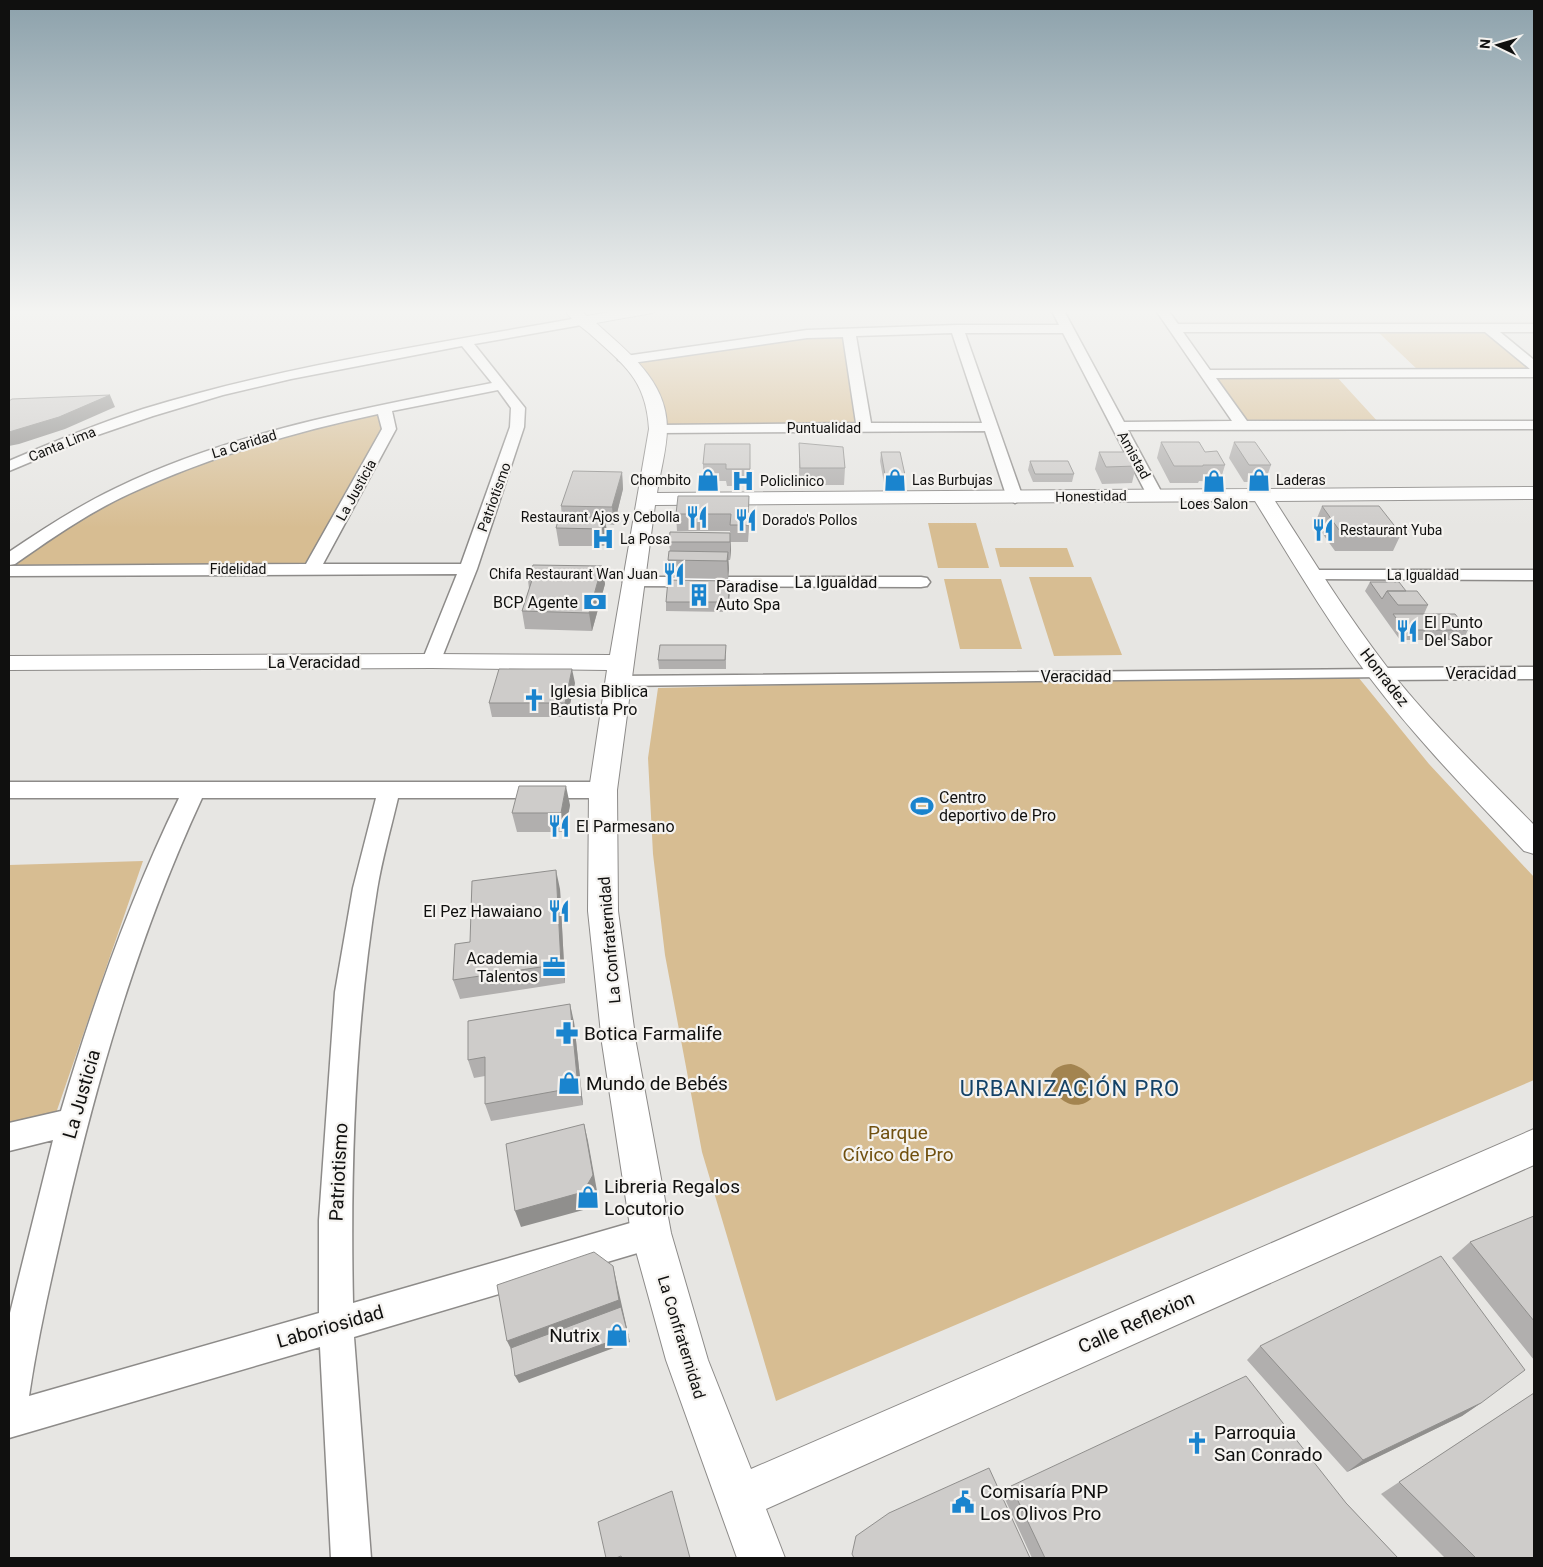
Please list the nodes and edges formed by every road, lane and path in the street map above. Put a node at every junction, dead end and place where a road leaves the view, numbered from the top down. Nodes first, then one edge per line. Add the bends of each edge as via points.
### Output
1 (254, 382) edge
2 (499, 382) edge
3 (644, 382) edge
4 (857, 382) edge
5 (976, 382) edge
6 (1094, 382) edge
7 (1212, 382) edge
8 (501, 385) junction
9 (384, 408) junction
10 (1118, 426) junction
11 (1243, 426) junction
12 (1534, 426) edge
13 (989, 427) junction
14 (864, 428) junction
15 (658, 429) junction
16 (9, 466) edge
17 (1534, 493) edge
18 (1260, 494) junction
19 (1156, 495) junction
20 (1015, 498) junction
21 (647, 499) junction
22 (9, 560) edge
23 (312, 569) junction
24 (468, 569) junction
25 (9, 570) edge
26 (1312, 575) junction
27 (1534, 575) edge
28 (632, 582) junction
29 (921, 582) dead end
30 (432, 661) junction
31 (9, 663) edge
32 (619, 672) junction
33 (1534, 673) edge
34 (1380, 674) junction
35 (9, 790) edge
36 (194, 790) junction
37 (389, 790) junction
38 (603, 790) junction
39 (1534, 843) edge
40 (71, 1122) junction
41 (9, 1137) edge
42 (1534, 1147) edge
43 (651, 1233) junction
44 (336, 1324) junction
45 (9, 1410) edge
46 (9, 1420) edge
47 (738, 1498) junction
48 (351, 1558) edge
49 (761, 1558) edge

1 - 16 street, Canta Lima via 142,414
2 - 8 street, Patriotismo
3 - 15 street, La Confraternidad via 657,409
4 - 14 street
5 - 13 street
6 - 10 street, Amistad
7 - 11 street
8 - 9 street, La Caridad
8 - 24 street, Patriotismo via 518,408 518,428
9 - 22 street, La Caridad via 266,436 162,472 61,523
9 - 23 street, La Justicia via 388,429
10 - 11 street
10 - 19 street, Amistad
11 - 12 street
13 - 14 street, Puntualidad
13 - 20 street
14 - 15 street, Puntualidad
15 - 21 street, La Confraternidad
17 - 18 street, Honestidad
18 - 19 street, Honestidad
18 - 26 street, Honradez
19 - 20 street, Honestidad
20 - 21 street, Honestidad
21 - 28 street, La Confraternidad
23 - 24 street, Fidelidad
23 - 25 street, Fidelidad
24 - 30 street, Patriotismo
26 - 27 street, La Igualdad
26 - 34 street, Honradez
28 - 29 street, La Igualdad
28 - 32 street, La Confraternidad
30 - 31 street, La Veracidad
30 - 32 street, La Veracidad
32 - 34 street, Veracidad
32 - 38 street, La Confraternidad
33 - 34 street, Veracidad
34 - 39 street, Honradez via 1456,762
35 - 36 street
36 - 37 street
36 - 40 street, La Justicia via 152,880
37 - 38 street
37 - 44 street, Patriotismo via 365,888 350,992 335,1220
38 - 43 street, La Confraternidad via 604,911 619,1043
40 - 41 street
40 - 45 street, La Justicia via 18,1352
42 - 47 street, Calle Reflexion
43 - 44 street, Laboriosidad
43 - 47 street, La Confraternidad via 687,1360
44 - 46 street, Laboriosidad
44 - 48 street, Patriotismo
47 - 49 street, La Confraternidad

